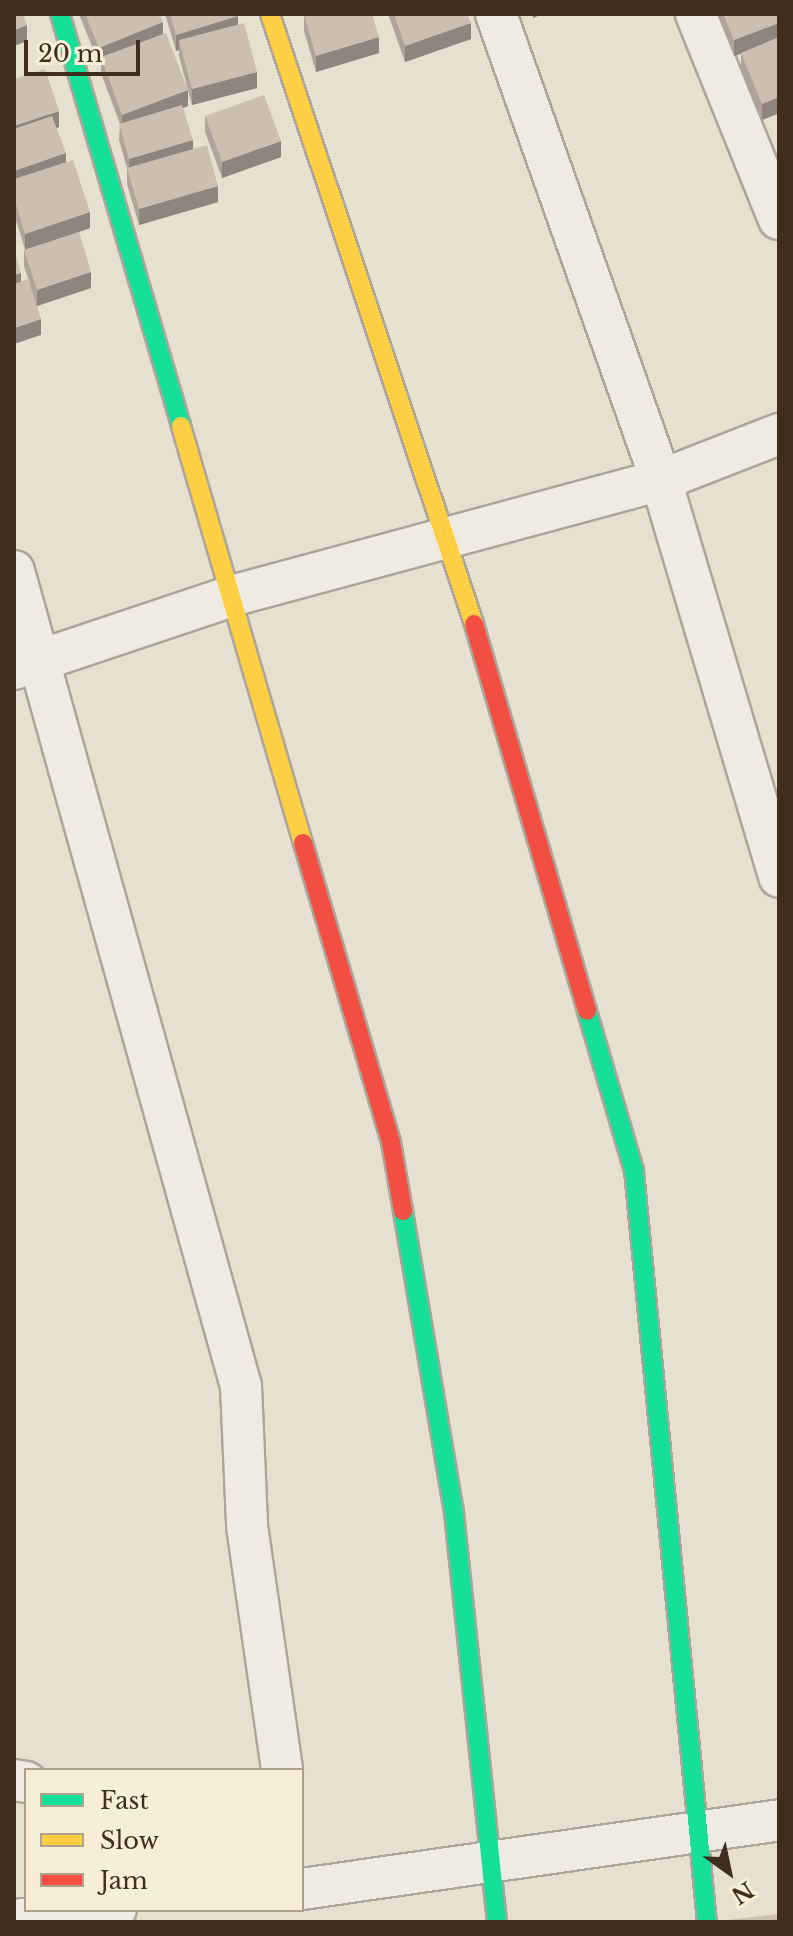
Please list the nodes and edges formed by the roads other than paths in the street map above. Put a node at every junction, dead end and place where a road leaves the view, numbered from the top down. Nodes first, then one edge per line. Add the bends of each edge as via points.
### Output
1 (60, 14) edge
2 (270, 14) edge
3 (496, 14) edge
4 (696, 14) edge
5 (779, 219) edge
6 (779, 434) edge
7 (661, 480) junction
8 (449, 538) junction
9 (14, 571) edge
10 (235, 595) junction
11 (28, 664) edge
12 (779, 877) edge
13 (282, 1768) edge
14 (779, 1820) edge
15 (699, 1830) junction
16 (492, 1861) junction
17 (304, 1889) edge
18 (109, 1913) edge
19 (14, 1920) edge
20 (497, 1922) edge
21 (707, 1922) edge

1 - 10 street
2 - 8 street
3 - 7 street
4 - 5 street
6 - 7 street
7 - 8 street
7 - 12 street
8 - 10 street
8 - 15 street via 634,1171
9 - 11 street
10 - 11 street
10 - 16 street via 391,1142 454,1513
11 - 13 street via 241,1386 247,1526
14 - 15 street
15 - 16 street
15 - 21 street
16 - 17 street
16 - 20 street
18 - 19 street

